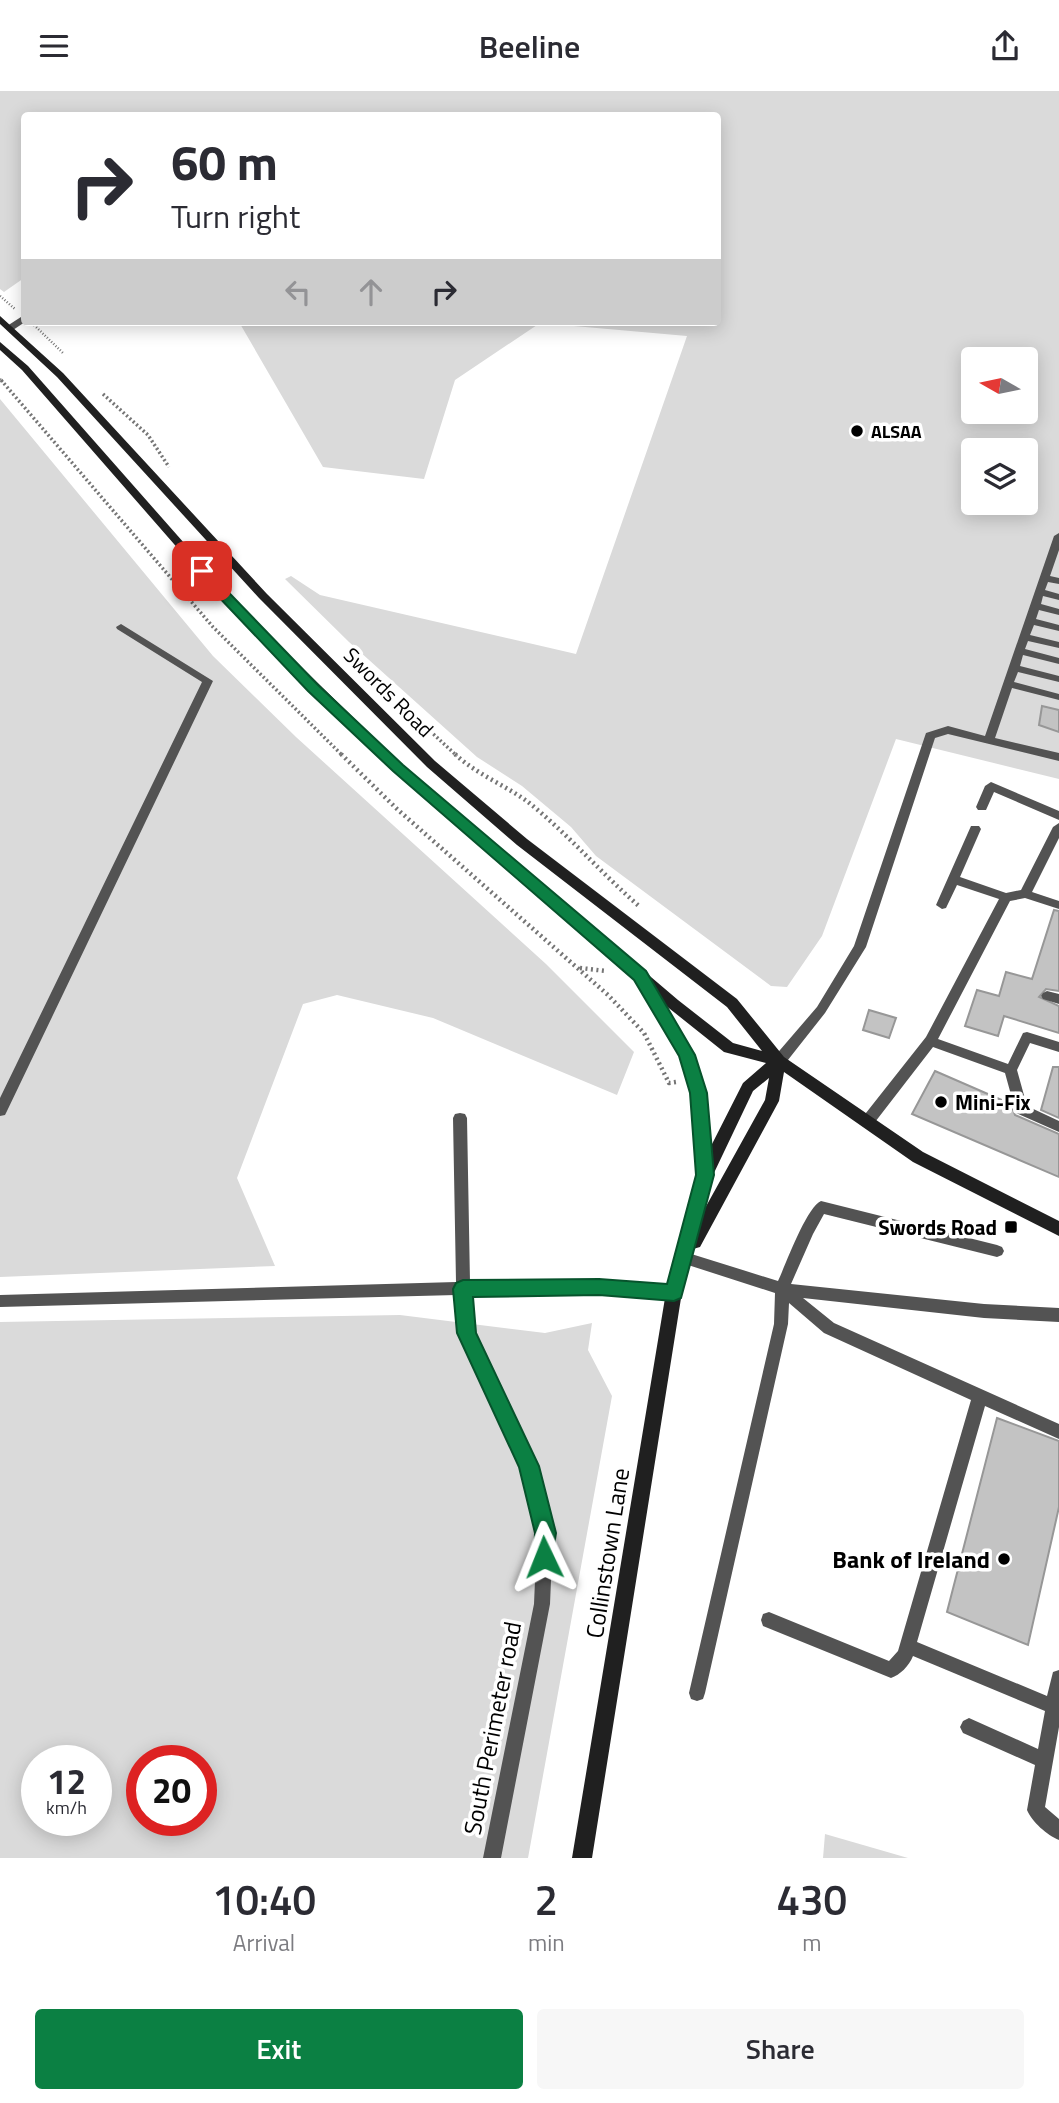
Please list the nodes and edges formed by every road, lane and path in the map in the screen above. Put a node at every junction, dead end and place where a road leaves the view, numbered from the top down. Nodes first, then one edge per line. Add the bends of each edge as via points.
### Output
1 (5, 323) edge
2 (35, 326) edge
3 (0, 345) edge
4 (71, 360) dead end
5 (0, 379) edge
6 (99, 390) dead end
7 (171, 471) dead end
8 (1059, 535) edge
9 (1056, 550) edge
10 (1054, 565) edge
11 (1045, 577) junction
12 (1059, 581) edge
13 (1040, 592) junction
14 (1059, 597) edge
15 (1035, 606) junction
16 (1059, 612) edge
17 (1030, 621) junction
18 (121, 627) dead end
19 (1059, 628) edge
20 (1025, 636) junction
21 (1059, 645) edge
22 (1020, 651) junction
23 (1059, 661) edge
24 (1014, 668) junction
25 (368, 674) dead end
26 (1059, 679) edge
27 (1008, 684) junction
28 (1059, 697) edge
29 (990, 738) junction
30 (1059, 757) edge
31 (982, 807) dead end
32 (1059, 815) edge
33 (1059, 827) edge
34 (975, 829) dead end
35 (598, 870) dead end
36 (953, 879) junction
37 (1025, 894) junction
38 (1006, 897) junction
39 (942, 905) dead end
40 (1059, 905) edge
41 (640, 976) junction
42 (930, 1041) junction
43 (1059, 1047) edge
44 (779, 1061) junction
45 (1011, 1070) junction
46 (694, 1079) junction
47 (0, 1111) edge
48 (460, 1118) dead end
49 (867, 1122) junction
50 (1059, 1127) edge
51 (705, 1175) junction
52 (1059, 1229) edge
53 (998, 1251) dead end
54 (685, 1258) junction
55 (463, 1289) junction
56 (782, 1289) junction
57 (674, 1292) junction
58 (0, 1301) edge
59 (1059, 1315) edge
60 (980, 1396) junction
61 (1059, 1432) edge
62 (769, 1620) dead end
63 (908, 1646) junction
64 (1059, 1678) edge
65 (697, 1693) dead end
66 (1052, 1706) junction
67 (969, 1727) dead end
68 (1043, 1759) junction
69 (1059, 1831) edge
70 (492, 1858) edge
71 (582, 1858) edge

1 - 44 main road, Swords Road via 60,375 263,596 431,764 522,842 732,1003
2 - 4 path
3 - 41 main road, Swords Road via 313,688 398,768
5 - 46 path via 173,582 260,676 397,809 579,968 644,1033 669,1083
6 - 7 path via 160,447
8 - 9 lane
9 - 10 lane
10 - 11 lane
11 - 12 lane
11 - 13 lane
13 - 14 lane
13 - 15 lane
15 - 16 lane
15 - 17 lane
17 - 19 lane
17 - 20 lane
18 - 47 lane via 208,681
20 - 21 lane
20 - 22 lane
22 - 23 lane
22 - 24 lane
24 - 26 lane
24 - 27 lane
25 - 35 path via 459,758 561,829
27 - 28 lane
27 - 29 lane
29 - 30 lane
29 - 44 lane via 948,730 930,736 860,947 821,1010
31 - 32 lane via 991,786
33 - 37 lane
34 - 36 lane
36 - 38 lane
36 - 39 lane
37 - 38 lane
37 - 40 lane
38 - 42 lane
41 - 44 main road, Swords Road via 729,1048
41 - 46 main road via 687,1055
42 - 45 lane
42 - 49 lane
43 - 45 lane via 1027,1037
44 - 49 main road, Swords Road
44 - 51 main road, Collinstown Lane via 748,1087
44 - 54 main road, Collinstown Lane via 772,1101
45 - 50 lane via 1021,1109
46 - 51 main road
48 - 55 lane, South Perimeter road
49 - 52 main road, Swords Road via 919,1157
51 - 54 main road, Collinstown Lane
53 - 56 lane via 821,1207
54 - 56 lane
54 - 57 main road, Collinstown Lane
55 - 57 lane via 599,1287
55 - 58 lane
55 - 70 lane, South Perimeter road via 467,1333 529,1466 545,1533 542,1604
56 - 59 lane
56 - 60 lane via 829,1328
56 - 65 lane via 781,1324
57 - 71 main road, Collinstown Lane
60 - 61 lane
60 - 63 lane
62 - 63 lane via 891,1670
63 - 66 lane
64 - 66 lane
66 - 68 lane
67 - 68 lane
68 - 69 lane via 1036,1809

